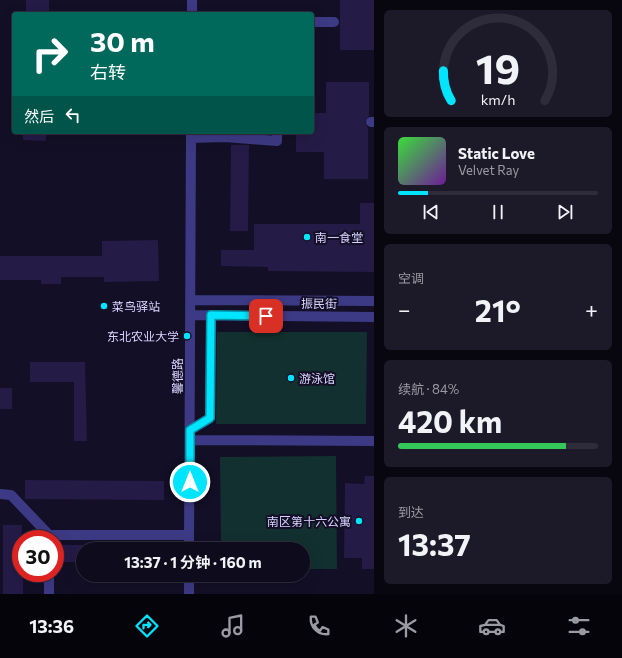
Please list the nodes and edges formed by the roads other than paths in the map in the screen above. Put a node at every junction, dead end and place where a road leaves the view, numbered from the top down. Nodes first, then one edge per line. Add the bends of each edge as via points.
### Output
1 (192, 0) edge
2 (192, 12) edge
3 (314, 22) edge
4 (334, 22) dead end
5 (277, 134) edge
6 (191, 135) edge
7 (191, 300) junction
8 (280, 300) junction
9 (354, 301) junction
10 (374, 301) edge
11 (191, 315) junction
12 (211, 315) junction
13 (279, 316) junction
14 (354, 317) junction
15 (374, 317) edge
16 (190, 435) junction
17 (374, 441) edge
18 (0, 494) edge
19 (42, 530) edge
20 (189, 535) junction
21 (64, 537) edge
22 (189, 542) edge
23 (49, 582) edge
24 (189, 582) edge
25 (49, 594) edge
26 (189, 594) edge

1 - 2 street
3 - 4 street
5 - 6 street via 277,141
6 - 7 street, 馨德路
7 - 8 street, 振民街
7 - 11 street, 馨德路
8 - 9 street, 振民街
8 - 13 street
9 - 10 street, 振民街
9 - 14 street
11 - 12 street, 振民街
11 - 16 street, 馨德路
12 - 13 street, 振民街
12 - 16 street via 210,418
13 - 14 street, 振民街
14 - 15 street, 振民街
16 - 17 street
16 - 20 street, 馨德路
18 - 19 street via 10,495
20 - 21 street
20 - 22 street, 馨德路
23 - 25 street
24 - 26 street

